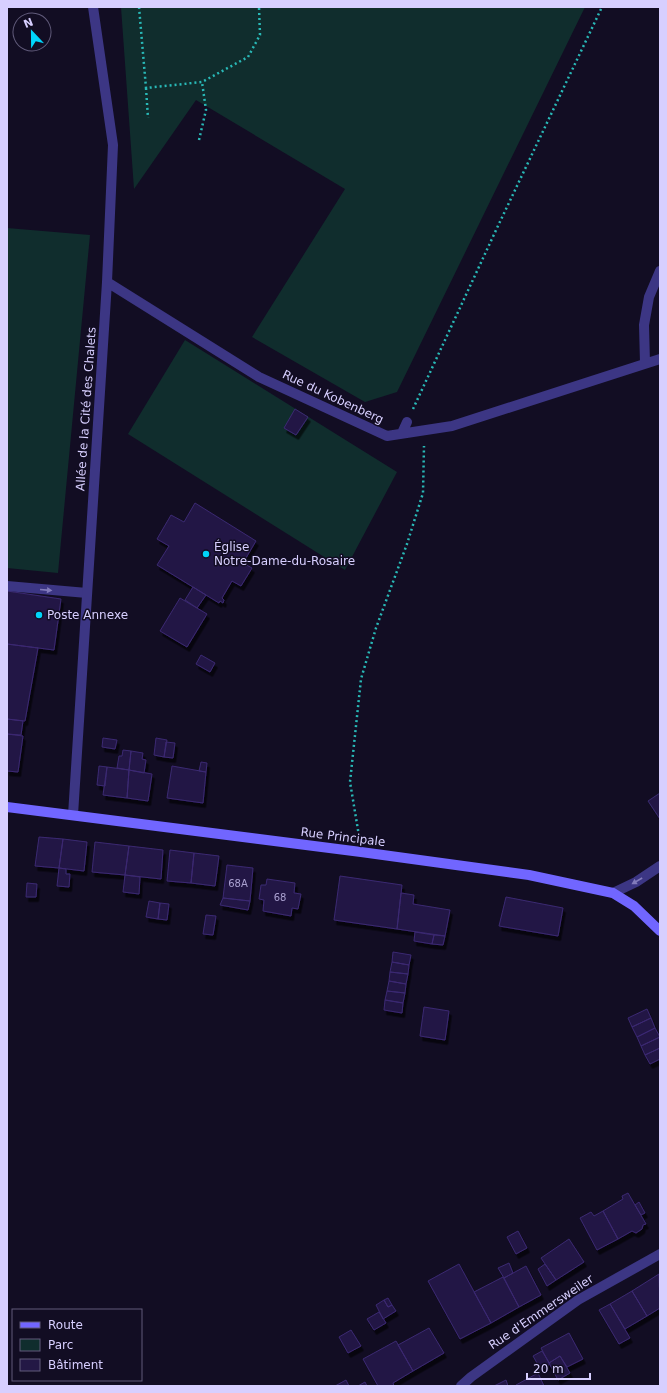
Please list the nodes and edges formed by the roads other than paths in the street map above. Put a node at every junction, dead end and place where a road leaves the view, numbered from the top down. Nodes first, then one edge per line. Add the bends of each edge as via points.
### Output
1 (93, 7) edge
2 (660, 270) edge
3 (107, 282) junction
4 (660, 358) edge
5 (645, 363) junction
6 (407, 422) road end
7 (402, 434) junction
8 (7, 586) edge
9 (87, 593) junction
10 (7, 807) edge
11 (73, 815) junction
12 (660, 866) edge
13 (613, 893) junction
14 (660, 931) edge
15 (660, 1254) edge
16 (461, 1386) edge

1 - 3 street, Allée de la Cité des Chalets via 113,145
2 - 5 street via 646,311
3 - 7 street, Rue du Kobenberg via 259,377 387,436
3 - 9 street, Allée de la Cité des Chalets
4 - 5 street, Rue du Kobenberg
5 - 7 street, Rue du Kobenberg via 452,426
6 - 7 street
8 -> 9 street
9 - 11 street, Allée de la Cité des Chalets
10 - 11 main road, Rue Principale
11 - 13 main road, Rue Principale via 529,875
12 -> 13 street
13 - 14 main road, Rue Principale via 634,906
15 - 16 street, Rue d'Emmersweiler via 578,1300

